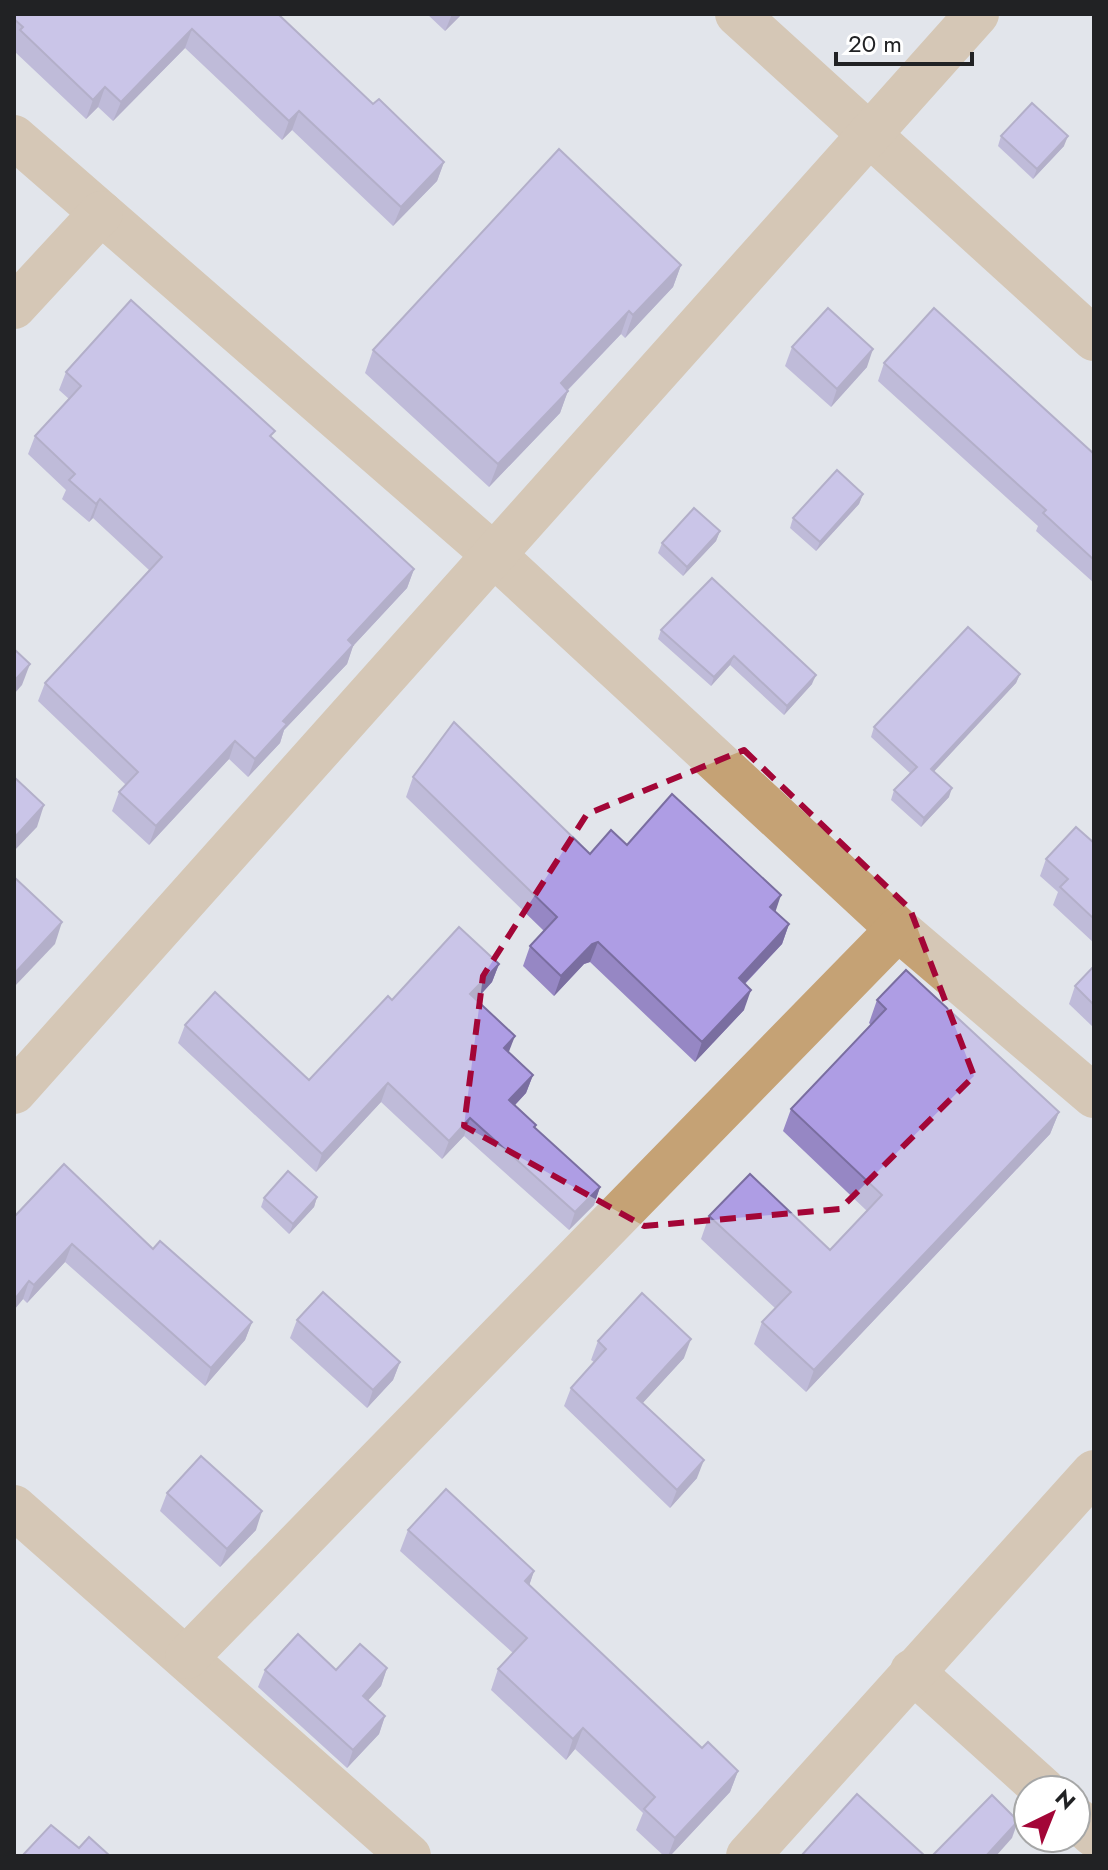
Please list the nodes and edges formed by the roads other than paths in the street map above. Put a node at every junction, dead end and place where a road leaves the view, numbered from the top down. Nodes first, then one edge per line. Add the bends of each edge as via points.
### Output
1 (737, 14) edge
2 (977, 14) edge
3 (869, 134) junction
4 (14, 137) edge
5 (101, 213) junction
6 (14, 307) edge
7 (1094, 339) edge
8 (494, 555) junction
9 (898, 929) junction
10 (14, 1092) edge
11 (1094, 1096) edge
12 (1094, 1472) edge
13 (14, 1507) edge
14 (187, 1657) junction
15 (912, 1671) junction
16 (1026, 1774) edge
17 (409, 1856) edge
18 (748, 1856) edge

1 - 3 street
2 - 3 street
3 - 7 street
3 - 8 street
4 - 5 street
5 - 6 street
5 - 8 street
8 - 9 street
8 - 10 street
9 - 11 street
9 - 14 street
12 - 15 street
13 - 14 street
14 - 17 street
15 - 16 street
15 - 18 street

